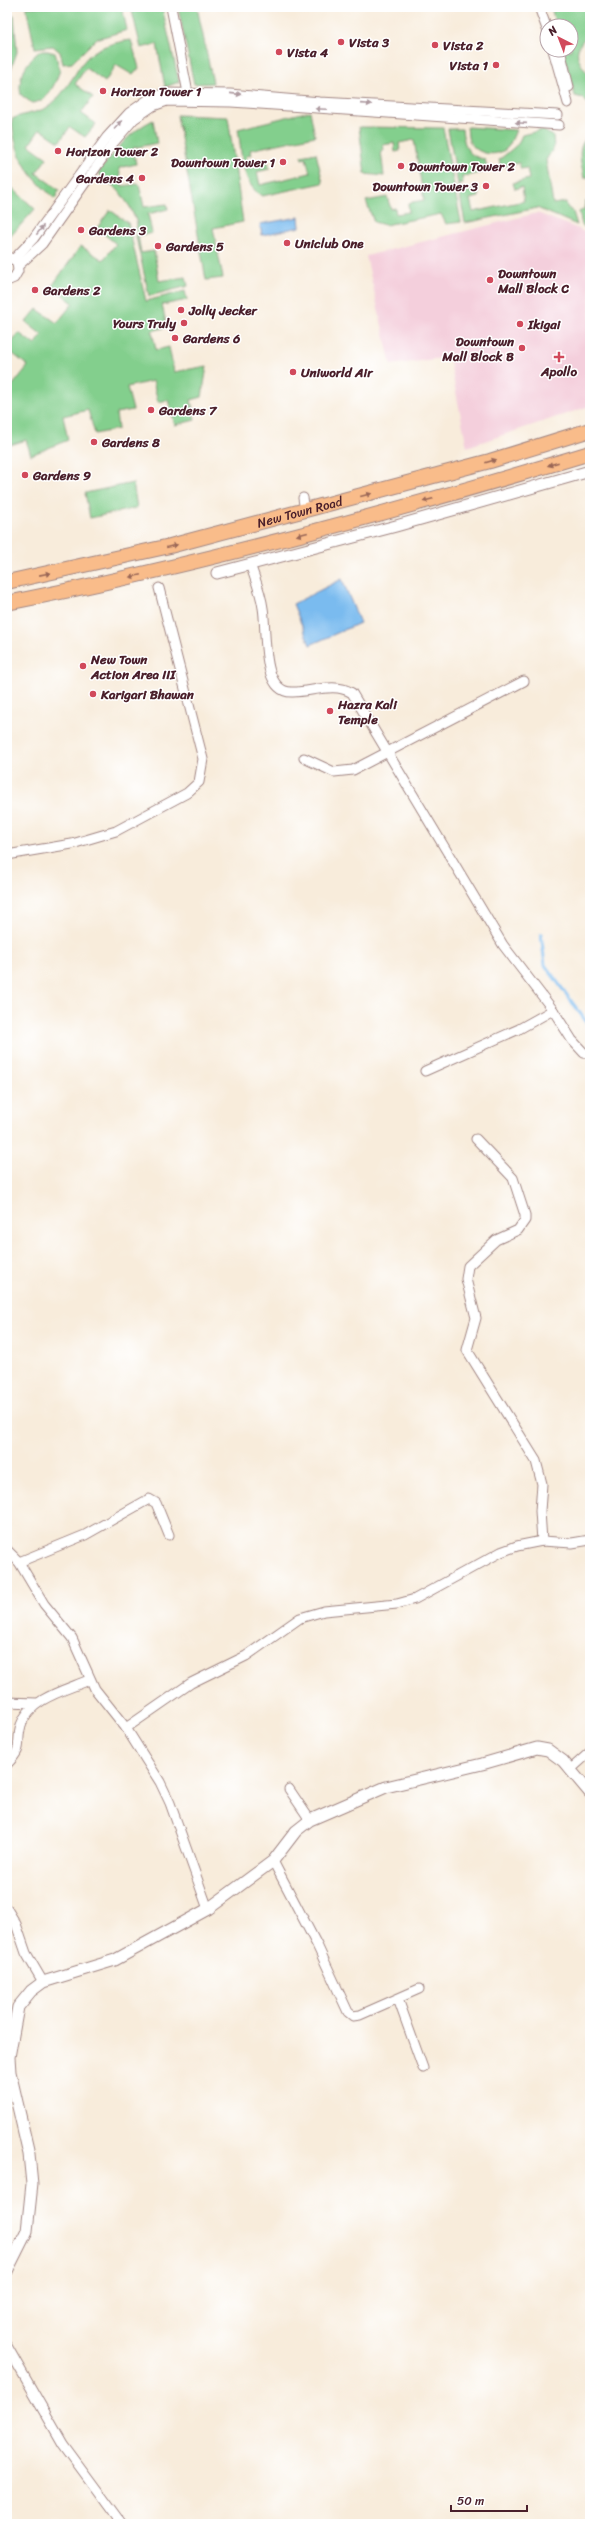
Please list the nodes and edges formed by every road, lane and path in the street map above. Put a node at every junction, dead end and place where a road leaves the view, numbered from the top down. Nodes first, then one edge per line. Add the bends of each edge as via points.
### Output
1 (171, 7) edge
2 (539, 7) edge
3 (545, 7) edge
4 (543, 18) edge
5 (549, 18) edge
6 (556, 58) edge
7 (562, 58) edge
8 (188, 93) junction
9 (466, 114) junction
10 (558, 115) dead end
11 (560, 125) dead end
12 (13, 260) edge
13 (8, 282) edge
14 (590, 430) edge
15 (590, 453) edge
16 (590, 471) edge
17 (250, 564) junction
18 (217, 573) dead end
19 (7, 582) edge
20 (159, 588) dead end
21 (7, 603) edge
22 (524, 681) dead end
23 (388, 751) junction
24 (304, 758) dead end
25 (7, 855) edge
26 (553, 1010) junction
27 (590, 1054) edge
28 (425, 1071) dead end
29 (476, 1139) dead end
30 (169, 1535) dead end
31 (590, 1540) edge
32 (542, 1541) junction
33 (7, 1550) edge
34 (19, 1562) junction
35 (89, 1680) junction
36 (7, 1702) edge
37 (36, 1703) junction
38 (126, 1728) junction
39 (590, 1752) edge
40 (7, 1764) edge
41 (571, 1769) junction
42 (289, 1789) dead end
43 (590, 1792) edge
44 (310, 1820) junction
45 (273, 1861) junction
46 (7, 1909) edge
47 (208, 1909) junction
48 (43, 1982) junction
49 (419, 1988) dead end
50 (398, 1999) junction
51 (423, 2068) dead end
52 (8, 2072) edge
53 (7, 2271) edge
54 (7, 2346) edge
55 (122, 2524) edge

1 - 8 street
2 - 4 street
3 - 5 street
6 - 7 street via 570,102
8 -> 9 street via 230,94
12 -> 8 street via 33,239 107,137 128,113 149,99 165,93
9 - 10 street
11 -> 9 street
9 -> 12 street via 167,101 153,106 134,119 114,142 42,244
12 - 13 street via 17,275
19 -> 14 main road, New Town Road via 170,546 304,504 490,462
15 -> 21 main road, New Town Road via 476,488 160,570
16 - 17 street
17 - 18 street
17 - 23 street via 261,595 267,660 276,684 282,691 291,692 344,688 359,702
20 - 25 street via 203,759 199,782 180,798 116,831 72,844
22 - 23 street
23 - 24 street via 352,770 334,772
23 - 26 street via 463,882 503,945
26 - 27 street via 572,1040 584,1053
26 - 28 street via 519,1029
29 - 32 street via 513,1178 525,1220 518,1230 496,1240 468,1266 466,1279 476,1318 468,1350 536,1461 542,1484
30 - 34 street via 156,1503 149,1499 85,1536
31 - 32 street via 572,1543
32 - 38 street via 501,1552 415,1598 397,1604 324,1611 300,1618 246,1656 191,1683
33 - 34 street
34 - 35 street via 44,1604 72,1638
35 - 37 street
35 - 38 street
36 - 37 street
37 - 40 street via 22,1724 18,1753
38 - 47 street via 160,1782 170,1803
39 - 41 street
41 - 43 street
41 - 44 street via 548,1750 537,1748 386,1787
42 - 44 street
44 - 45 street via 296,1831
45 - 47 street
45 - 50 street via 317,1945 348,2012 352,2016 360,2015
46 - 48 street via 16,1924 26,1953
47 - 48 street via 115,1960
48 - 52 street via 32,1990 18,2007
49 - 50 street
50 - 51 street
52 - 53 street via 29,2154 32,2184 27,2231
54 - 55 street via 63,2444

